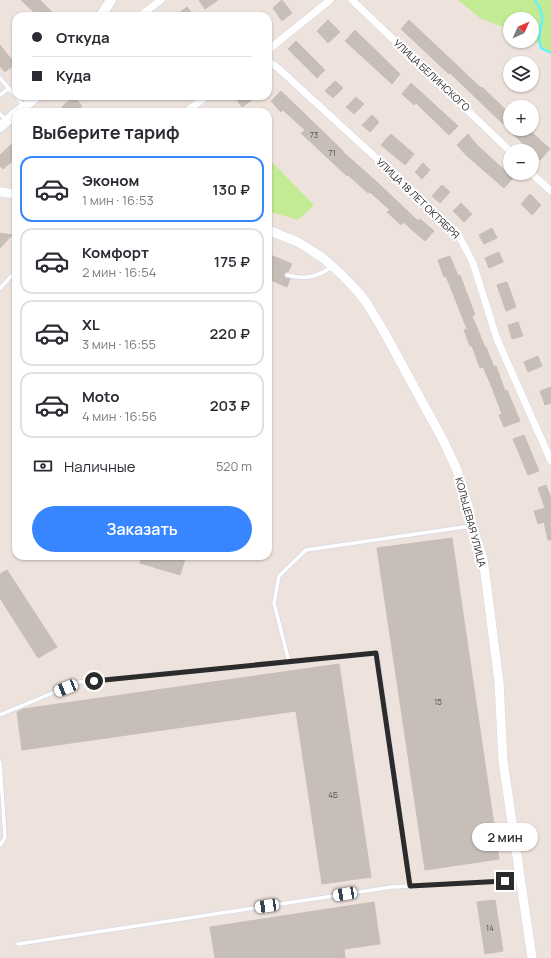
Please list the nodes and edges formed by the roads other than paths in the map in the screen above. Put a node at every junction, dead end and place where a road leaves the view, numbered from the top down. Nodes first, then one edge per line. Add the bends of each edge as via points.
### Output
1 (111, 0) edge
2 (156, 0) edge
3 (161, 0) edge
4 (330, 0) edge
5 (352, 0) edge
6 (104, 12) edge
7 (145, 12) edge
8 (272, 47) edge
9 (272, 64) edge
10 (0, 78) edge
11 (8, 88) junction
12 (0, 95) edge
13 (12, 96) edge
14 (32, 100) edge
15 (202, 100) edge
16 (23, 108) edge
17 (191, 108) edge
18 (12, 115) edge
19 (2, 120) edge
20 (503, 144) edge
21 (539, 180) edge
22 (551, 191) edge
23 (272, 231) edge
24 (333, 266) junction
25 (12, 275) edge
26 (287, 275) dead end
27 (0, 288) edge
28 (551, 460) edge
29 (472, 526) junction
30 (290, 662) junction
31 (0, 715) edge
32 (0, 762) edge
33 (0, 845) edge
34 (521, 880) junction
35 (410, 886) junction
36 (18, 944) dead end
37 (532, 958) edge

1 - 6 main road
2 - 3 street
3 - 7 street
4 - 8 street
5 - 20 street, УЛИЦА БЕЛИНСКОГО
9 - 28 street, УЛИЦА 18 ЛЕТ ОКТЯБРЯ via 457,232 473,263 497,339
10 - 11 lane
11 - 12 lane
11 - 13 lane
14 - 16 main road
15 - 17 street
18 - 19 main road
21 - 22 street
23 - 24 street, КОЛЬЦЕВАЯ УЛИЦА via 312,250
24 - 26 lane via 326,272 310,278
24 - 29 street, КОЛЬЦЕВАЯ УЛИЦА via 368,304 434,422 457,470
25 - 27 lane
29 - 30 lane via 306,550 279,576 274,603
29 - 34 street, КОЛЬЦЕВАЯ УЛИЦА via 483,558 498,682 503,762
30 - 31 lane via 79,682
30 - 35 lane via 376,653
32 - 33 lane via 5,838
34 - 35 lane
34 - 37 street, КОЛЬЦЕВАЯ УЛИЦА
35 - 36 lane

